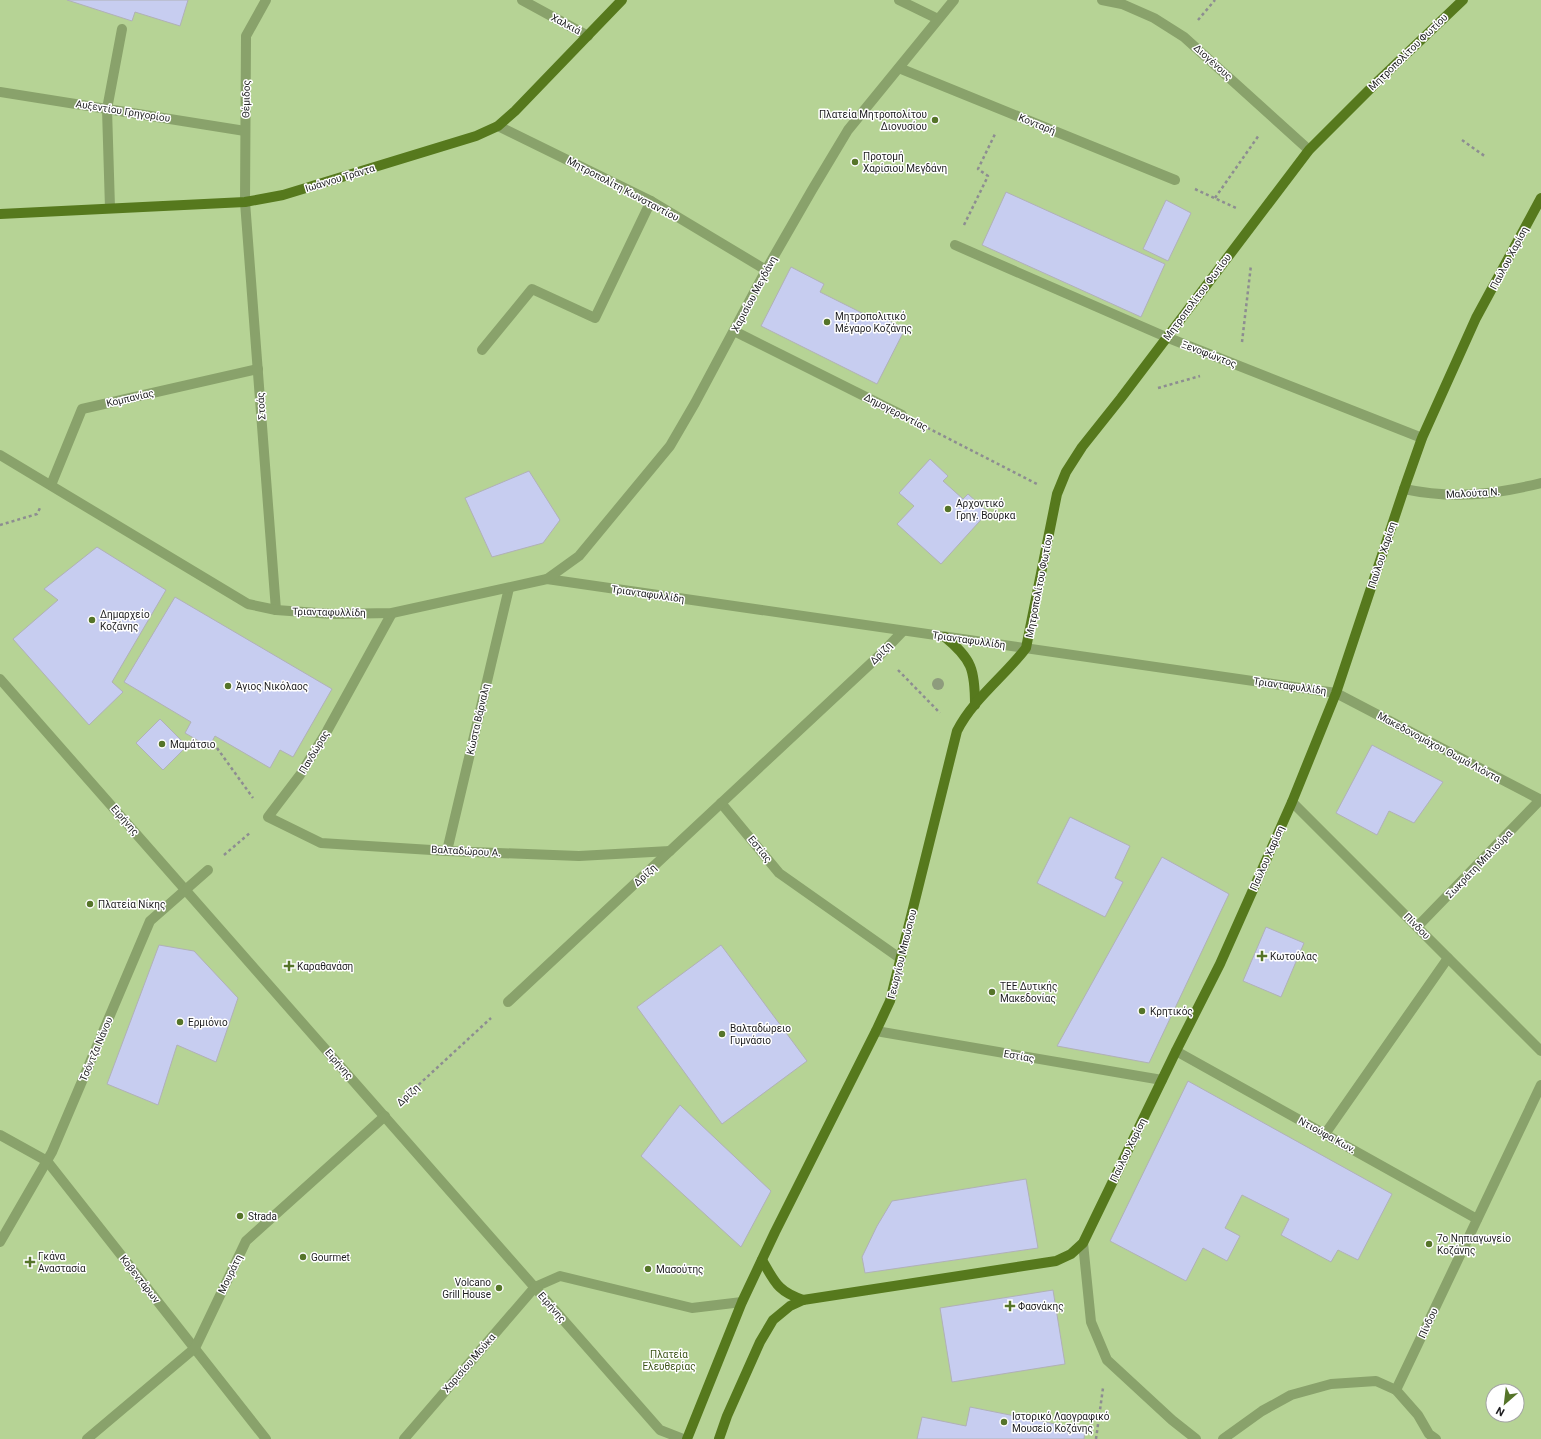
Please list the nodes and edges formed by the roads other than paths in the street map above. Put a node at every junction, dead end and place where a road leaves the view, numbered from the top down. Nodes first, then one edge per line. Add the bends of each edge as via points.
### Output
1 (266, 0) edge
2 (522, 0) edge
3 (622, 0) edge
4 (899, 0) edge
5 (954, 0) edge
6 (1102, 0) edge
7 (1463, 0) edge
8 (938, 19) junction
9 (122, 29) dead end
10 (588, 36) junction
11 (899, 68) junction
12 (0, 92) edge
13 (107, 109) junction
14 (498, 126) junction
15 (246, 131) junction
16 (1309, 150) junction
17 (1175, 180) dead end
18 (1541, 198) edge
19 (650, 201) junction
20 (245, 202) junction
21 (110, 208) junction
22 (0, 214) edge
23 (955, 245) road end
24 (766, 270) junction
25 (734, 331) junction
26 (1166, 337) junction
27 (482, 350) dead end
28 (258, 368) junction
29 (902, 415) road end
30 (1422, 438) junction
31 (2, 457) edge
32 (1541, 483) edge
33 (50, 485) junction
34 (1404, 490) junction
35 (547, 579) junction
36 (509, 588) junction
37 (276, 610) junction
38 (392, 613) junction
39 (902, 631) junction
40 (945, 636) junction
41 (1026, 648) junction
42 (0, 679) edge
43 (1336, 693) junction
44 (975, 705) junction
45 (1540, 800) edge
46 (1292, 802) junction
47 (721, 803) junction
48 (268, 817) joint
49 (447, 850) junction
50 (670, 851) junction
51 (208, 870) road end
52 (186, 890) junction
53 (1418, 927) junction
54 (1448, 958) junction
55 (901, 959) junction
56 (508, 1002) road end
57 (876, 1031) junction
58 (1176, 1051) junction
59 (1541, 1051) edge
60 (1162, 1080) junction
61 (1541, 1085) edge
62 (385, 1116) junction
63 (1325, 1134) junction
64 (0, 1135) edge
65 (47, 1161) junction
66 (1477, 1219) junction
67 (0, 1242) edge
68 (1083, 1243) junction
69 (762, 1260) junction
70 (535, 1287) junction
71 (803, 1300) junction
72 (742, 1302) junction
73 (195, 1348) junction
74 (1396, 1390) junction
75 (87, 1439) edge
76 (266, 1439) edge
77 (404, 1439) edge
78 (684, 1439) edge
79 (687, 1439) edge
80 (719, 1439) edge
81 (1196, 1439) edge
82 (1223, 1439) edge
83 (1436, 1439) edge

1 - 15 street, Θέμιδος via 246,36
2 - 10 street, Χαλκιά
3 - 10 main road, Ιωάννου Τράντα
4 - 8 street
5 - 8 street, Χαρισίου Μεγδάνη
6 - 16 street, Διογένους via 1122,4 1154,18 1184,37
7 - 16 main road, Μητροπολίτου Φωτίου via 1378,80
8 - 11 street, Χαρισίου Μεγδάνη
9 - 13 street
10 - 14 main road, Ιωάννου Τράντα via 516,111
11 - 17 street, Κονταρή
11 - 24 street, Χαρισίου Μεγδάνη via 848,130
12 - 13 street, Αυξεντίου Γρηγορίου
13 - 15 street, Αυξεντίου Γρηγορίου
13 - 21 street
14 - 19 street, Μητροπολίτη Κωνσταντίου
14 - 20 main road, Ιωάννου Τράντα via 476,136 283,195
15 - 20 street, Θέμιδος
16 - 26 main road, Μητροπολίτου Φωτίου
18 - 30 main road, Παύλου Χαρίση via 1476,318
19 - 24 street, Μητροπολίτη Κωνσταντίου
19 - 27 street via 595,318 532,289
20 - 21 main road, Ιωάννου Τράντα
20 - 28 street, Στοάς
21 - 22 main road, Ιωάννου Τράντα
23 - 26 street, Ξενοφώντος
24 - 25 street, Χαρισίου Μεγδάνη
25 - 29 street, Δημογεροντίας
25 - 35 street, Χαρισίου Μεγδάνη via 670,446 579,556
26 - 30 street, Ξενοφώντος
26 - 41 main road, Μητροπολίτου Φωτίου via 1082,447 1066,472 1057,494
28 - 33 street, Κομπανίας via 82,409
28 - 37 street, Στοάς
30 - 34 main road, Παύλου Χαρίση
31 - 33 street, Τριανταφυλλίδη
32 - 34 street, Μαλούτα Ν. via 1510,491 1468,495 1428,494
33 - 37 street, Τριανταφυλλίδη via 248,604
34 - 43 main road, Παύλου Χαρίση
35 - 36 street, Τριανταφυλλίδη
35 - 39 street, Τριανταφυλλίδη
36 - 38 street, Τριανταφυλλίδη
36 - 49 street, Κώστα Βάρναλη
37 - 38 street, Τριανταφυλλίδη via 332,614
38 - 48 street, Πανδώρας via 300,775
39 - 40 street, Τριανταφυλλίδη
39 - 47 street, Δρίζη via 882,654
40 - 41 street, Τριανταφυλλίδη
40 - 44 main road via 958,647 970,663 974,674
41 - 43 street, Τριανταφυλλίδη
41 - 44 main road, Γεωργίου Μπούσιου
42 - 52 street, Ειρήνης
43 - 45 street, Μακεδονομάχου Θωμά Λιόντα
43 - 46 main road, Παύλου Χαρίση
44 - 55 main road, Γεωργίου Μπούσιου via 957,731
45 - 53 street, Σωκράτη Μπλιούρα
46 - 53 street, Πίνδου
46 - 58 main road, Παύλου Χαρίση via 1220,964
47 - 50 street, Δρίζη
47 - 55 street, Εστίας via 779,873
48 - 49 street, Βαλταδώρου Α. via 321,843
49 - 50 street, Βαλταδώρου Α. via 578,856
50 - 56 street, Δρίζη
51 - 52 street, Τσόντζα Νάνου
52 - 62 street, Ειρήνης
52 - 65 street, Τσόντζα Νάνου via 150,921
53 - 54 street, Πίνδου
54 - 59 street, Πίνδου
54 - 63 street
55 - 57 main road, Γεωργίου Μπούσιου via 890,1001
57 - 60 street, Εστίας
57 - 69 main road, Γεωργίου Μπούσιου
58 - 60 main road, Παύλου Χαρίση
58 - 63 street, Ντιούφα Κων.
60 - 68 main road, Παύλου Χαρίση
61 - 66 street, Πίνδου
62 - 70 street, Ειρήνης
62 - 73 street, Μουράτη via 246,1241
63 - 66 street, Ντιούφα Κων.
64 - 65 street, Κοβεντάρων
65 - 67 street, Τσόντζα Νάνου
65 - 73 street, Κοβεντάρων
66 - 74 street, Πίνδου
68 - 71 main road, Παύλου Χαρίση via 1071,1254 1056,1261
68 - 81 street via 1091,1322 1106,1360
69 - 71 main road via 779,1288
69 - 72 main road
70 - 72 street via 560,1276 692,1308
70 - 77 street, Χαρισίου Μούκα
70 - 78 street, Ειρήνης via 660,1430
71 - 80 main road via 790,1306 773,1320 760,1342
72 - 79 main road
73 - 75 street, Μουράτη
73 - 76 street, Κοβεντάρων
74 - 82 street via 1376,1381 1360,1381 1332,1384 1291,1395 1262,1411
74 - 83 street via 1418,1415 1429,1434

